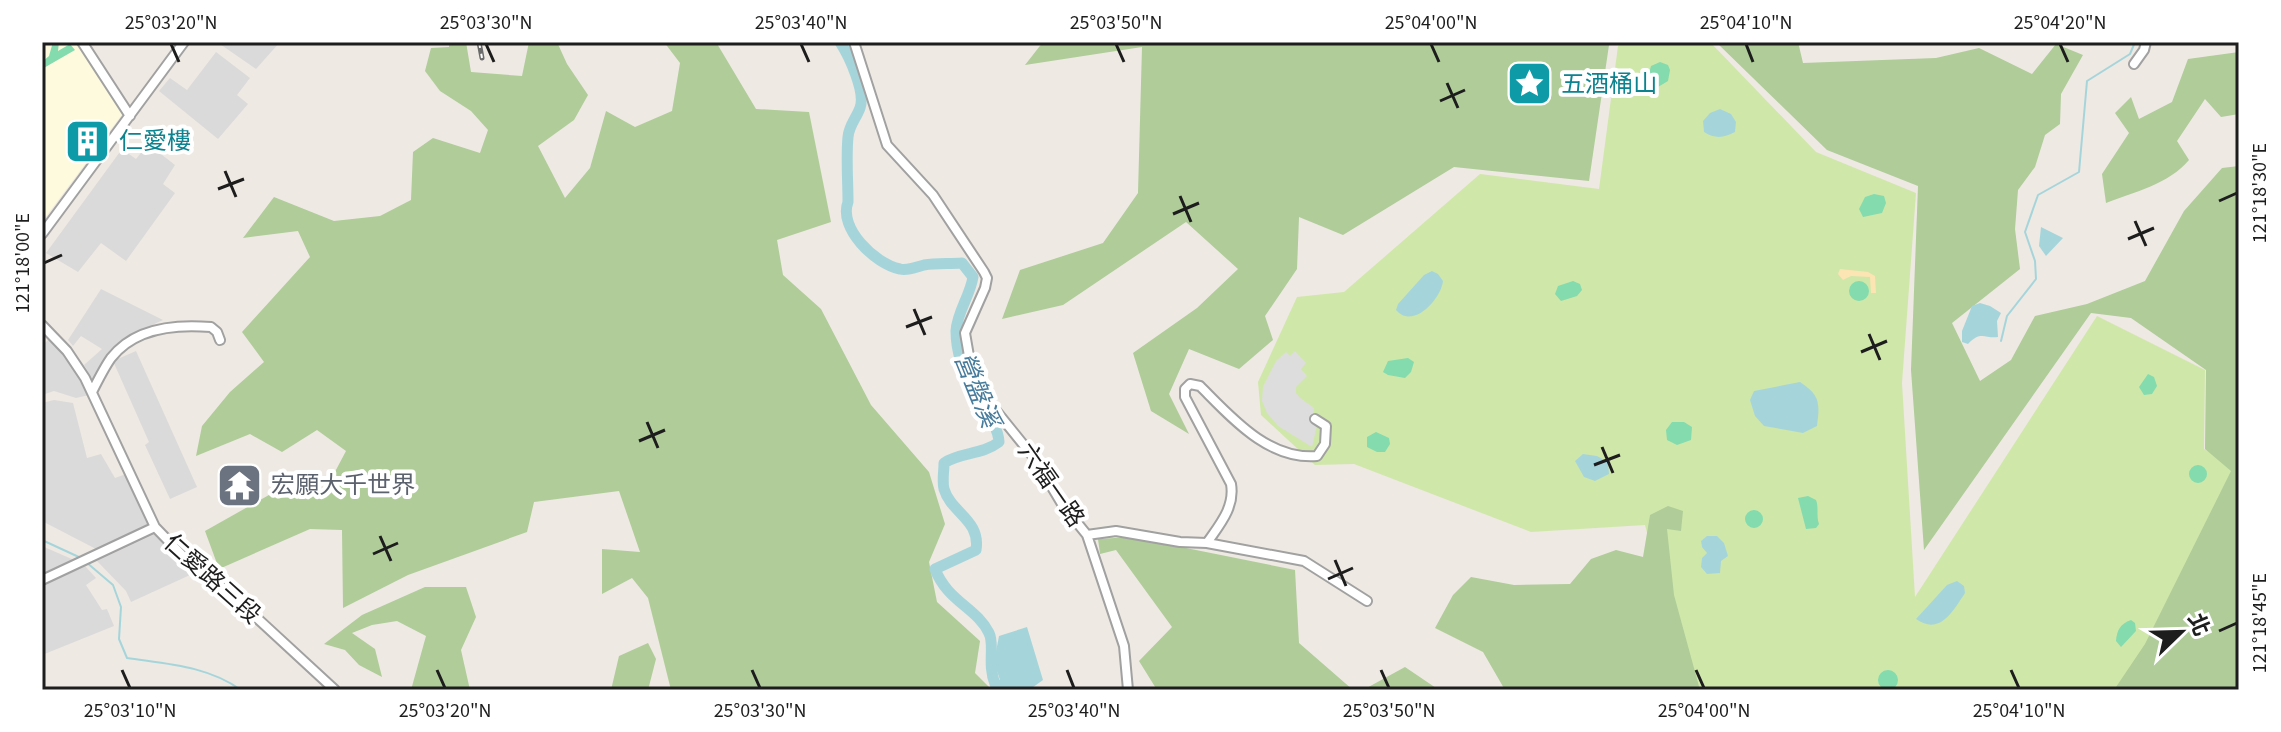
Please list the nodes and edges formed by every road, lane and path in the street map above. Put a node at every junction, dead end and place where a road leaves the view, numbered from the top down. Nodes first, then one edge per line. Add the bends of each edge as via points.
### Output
1 (82, 42) edge
2 (184, 42) edge
3 (854, 42) edge
4 (2146, 42) edge
5 (2134, 64) dead end
6 (130, 116) junction
7 (42, 234) edge
8 (42, 325) edge
9 (220, 340) dead end
10 (92, 392) junction
11 (1315, 419) dead end
12 (155, 527) junction
13 (1087, 535) junction
14 (1207, 543) junction
15 (42, 580) edge
16 (1367, 601) dead end
17 (335, 690) edge
18 (1128, 690) edge

1 - 6 street
2 - 6 street
3 - 13 street, 六福一路 via 887,145 933,195 987,278 965,333 978,381
4 - 5 street
6 - 7 street
8 - 10 street, 仁愛路三段 via 67,351
9 - 10 street via 211,327 156,329 112,356
10 - 12 street, 仁愛路三段
11 - 14 street via 1326,426 1325,444 1317,456 1300,457 1257,437 1200,386 1185,389 1233,498
12 - 15 street
12 - 17 street, 仁愛路三段
13 - 14 street via 1116,531
13 - 18 street, 六福一路 via 1124,646
14 - 16 street via 1304,561

